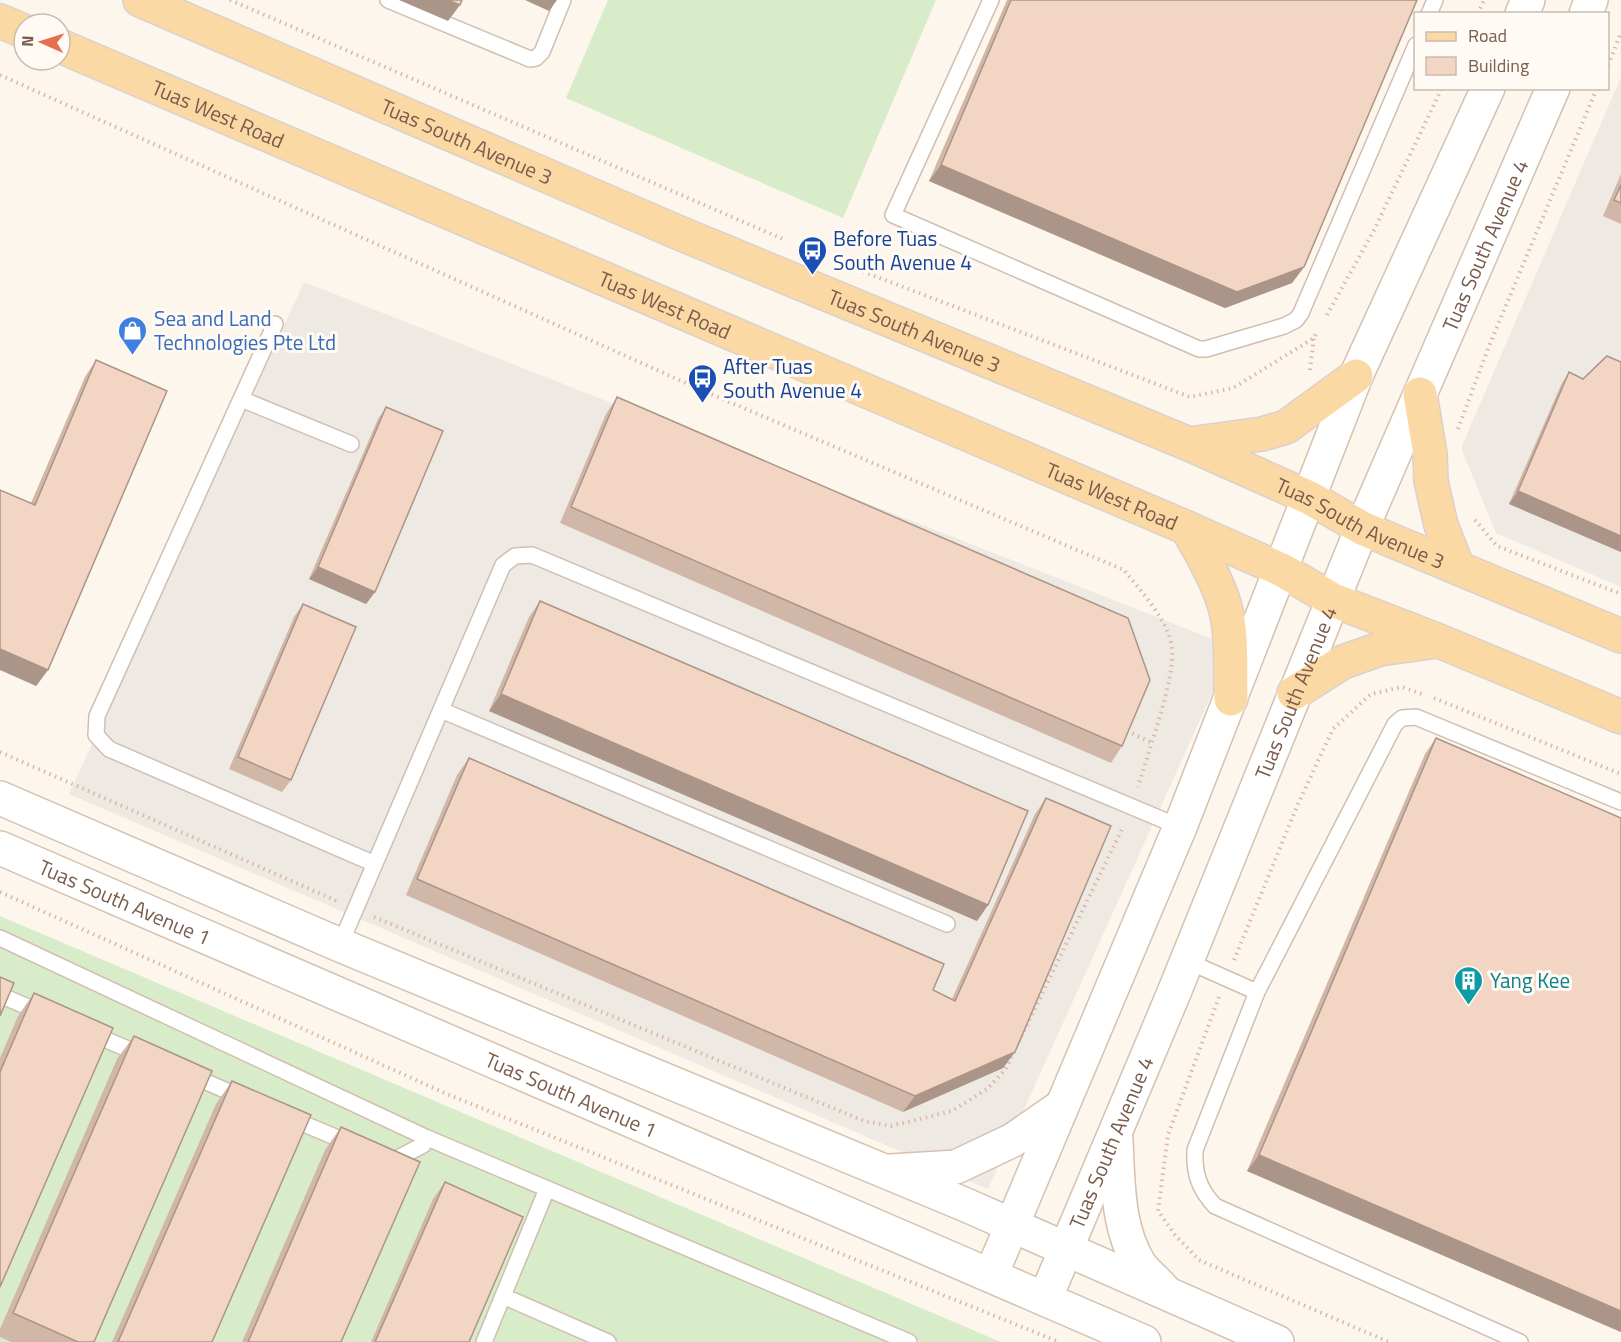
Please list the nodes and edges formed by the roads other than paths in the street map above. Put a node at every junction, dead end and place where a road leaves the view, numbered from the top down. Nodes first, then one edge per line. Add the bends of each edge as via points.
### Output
1 (140, 0) edge
2 (388, 0) edge
3 (563, 0) edge
4 (991, 0) edge
5 (1414, 50) edge
6 (72, 51) edge
7 (1487, 90) edge
8 (1552, 90) edge
9 (275, 324) dead end
10 (1356, 376) junction
11 (1420, 394) junction
12 (241, 399) junction
13 (351, 444) dead end
14 (1189, 444) junction
15 (1310, 498) junction
16 (1187, 528) junction
17 (1362, 528) junction
18 (1456, 566) junction
19 (1282, 570) junction
20 (1333, 600) junction
21 (1621, 636) edge
22 (1439, 640) junction
23 (1294, 693) junction
24 (1231, 699) junction
25 (441, 710) junction
26 (1621, 717) edge
27 (0, 798) edge
28 (1621, 802) edge
29 (1180, 827) junction
30 (0, 848) edge
31 (375, 864) junction
32 (947, 924) dead end
33 (0, 938) edge
34 (340, 945) junction
35 (1187, 961) junction
36 (1257, 992) junction
37 (0, 995) edge
38 (55, 1018) edge
39 (77, 1028) edge
40 (155, 1060) edge
41 (177, 1070) edge
42 (254, 1103) edge
43 (1059, 1108) junction
44 (276, 1112) edge
45 (1116, 1130) junction
46 (425, 1137) junction
47 (887, 1172) junction
48 (547, 1189) junction
49 (1012, 1226) junction
50 (1065, 1250) junction
51 (991, 1275) junction
52 (1167, 1292) junction
53 (503, 1296) junction
54 (1045, 1299) junction
55 (484, 1342) edge
56 (608, 1342) edge
57 (909, 1342) edge
58 (1144, 1342) edge
59 (1277, 1342) edge
60 (1520, 1342) edge

1 - 14 main road, Tuas South Avenue 3 via 677,232
2 - 3 lane via 530,59 542,52
4 - 5 lane via 893,215 1199,349 1296,320
6 - 16 main road, Tuas West Road
7 - 10 main road
8 - 11 main road, Tuas South Avenue 4
9 - 12 lane
10 - 14 main road via 1286,427
10 - 15 main road
11 - 17 main road, Tuas South Avenue 4
11 - 18 main road via 1431,481
12 - 13 lane
12 - 31 lane via 98,716 96,735 109,749
14 - 15 main road, Tuas South Avenue 3
15 - 17 main road, Tuas South Avenue 3
15 - 19 main road
16 - 19 main road, Tuas West Road
16 - 24 main road via 1210,568 1225,608
17 - 18 main road, Tuas South Avenue 3
17 - 20 main road, Tuas South Avenue 4
18 - 21 main road, Tuas South Avenue 3
19 - 20 main road, Tuas West Road
19 - 24 main road
20 - 22 main road
20 - 23 main road, Tuas South Avenue 4
22 - 23 main road via 1380,649 1342,662
22 - 26 main road
23 - 35 main road, Tuas South Avenue 4
24 - 29 main road
25 - 29 lane via 503,565 515,556 532,555
25 - 31 lane
25 - 32 lane
27 - 34 main road
28 - 36 lane via 1416,717 1402,718 1395,724
29 - 43 main road
30 - 51 main road, Tuas South Avenue 1
31 - 34 lane
33 - 46 lane
34 - 47 main road
35 - 36 lane
35 - 45 main road, Tuas South Avenue 4
36 - 60 lane via 1195,1150 1194,1169 1202,1192 1215,1206
37 - 38 lane
39 - 40 lane
41 - 42 lane
43 - 47 main road via 1014,1140 956,1167
43 - 49 main road
44 - 46 lane via 394,1160 423,1145
45 - 50 main road, Tuas South Avenue 4
45 - 52 main road via 1123,1224 1140,1265
46 - 48 lane
47 - 49 main road
48 - 53 lane
48 - 57 lane
49 - 50 main road
49 - 51 main road
50 - 52 main road
50 - 54 main road, Tuas South Avenue 4
51 - 54 main road, Tuas South Avenue 1
52 - 59 main road
53 - 55 lane
53 - 56 lane
54 - 58 main road, Tuas South Avenue 1

